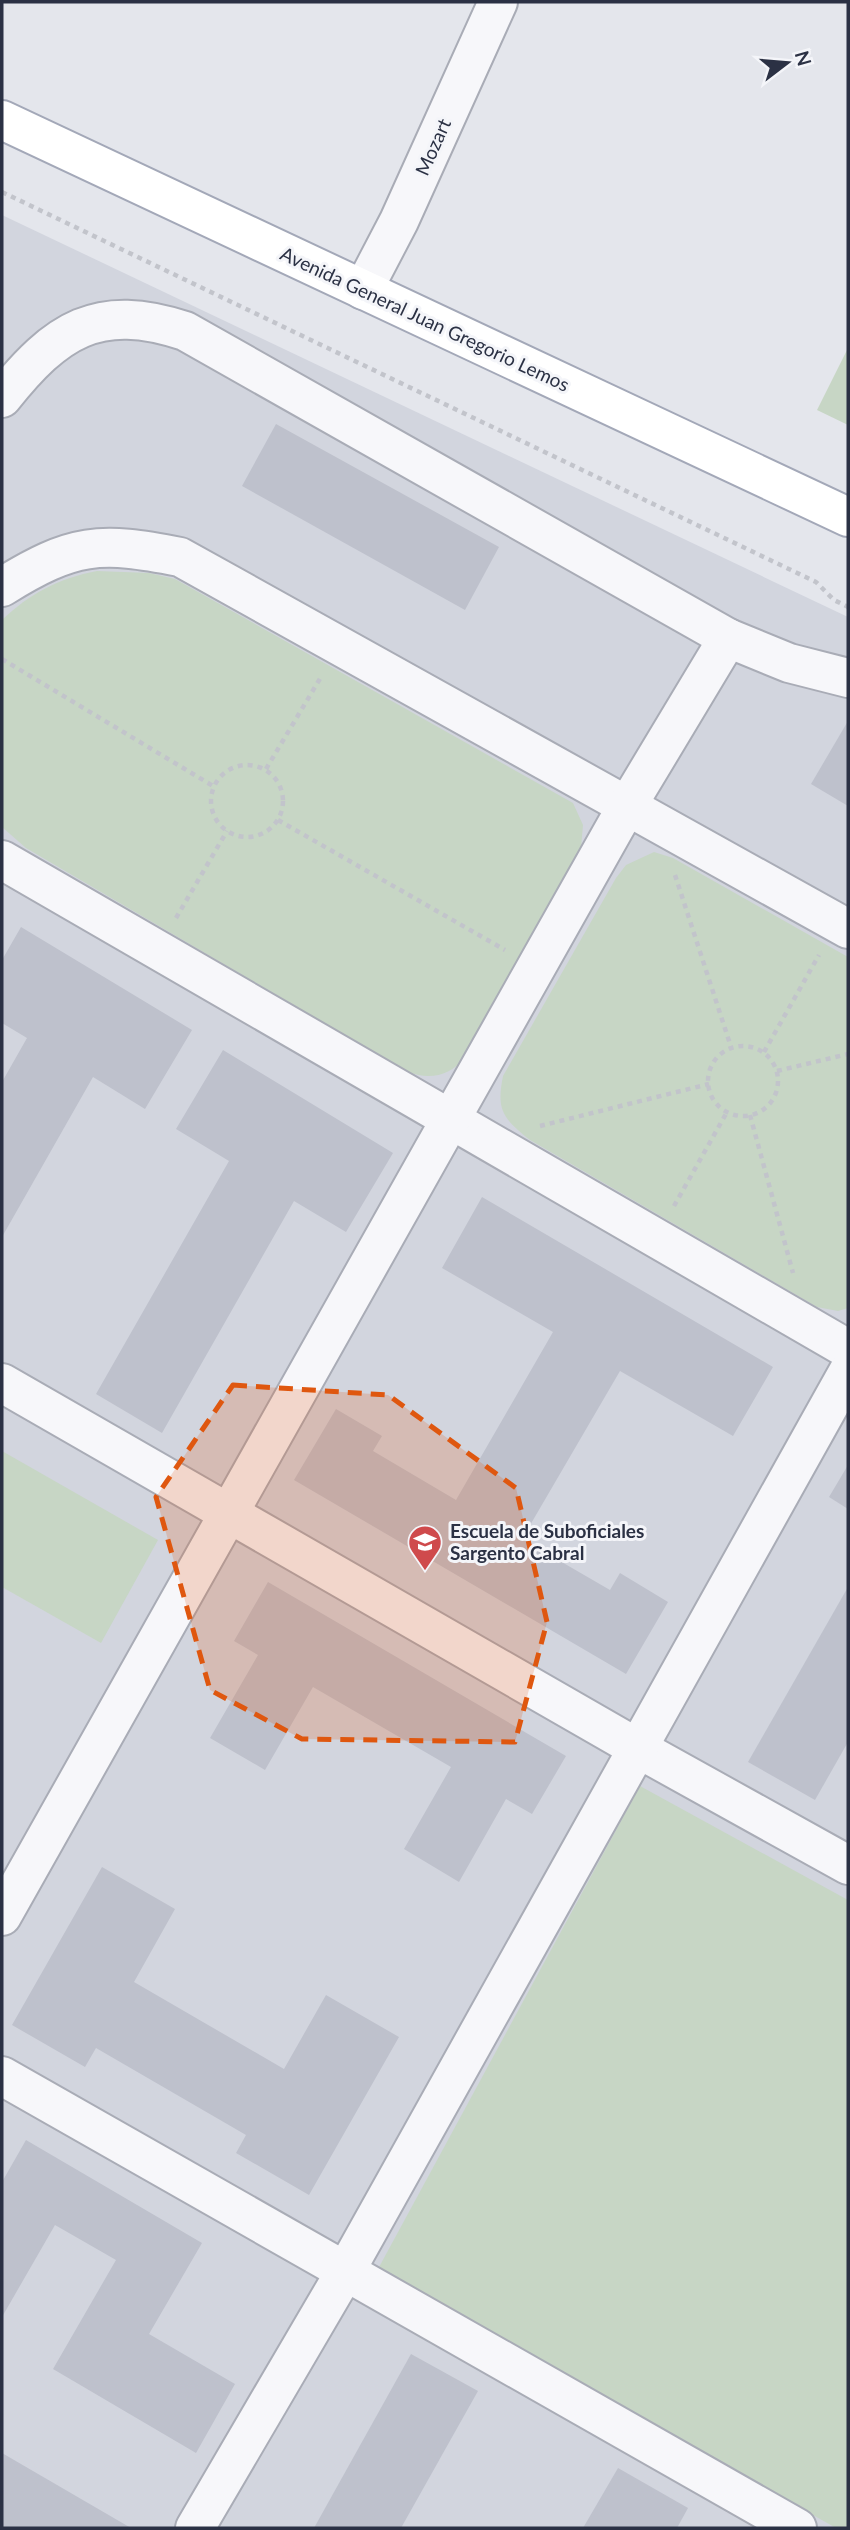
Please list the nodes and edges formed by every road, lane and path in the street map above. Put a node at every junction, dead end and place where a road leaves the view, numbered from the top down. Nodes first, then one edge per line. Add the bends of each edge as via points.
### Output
1 (498, 2) edge
2 (2, 120) edge
3 (2, 192) edge
4 (363, 290) junction
5 (2, 398) edge
6 (848, 517) edge
7 (2, 587) edge
8 (848, 607) edge
9 (728, 638) junction
10 (339, 646) junction
11 (2, 659) edge
12 (848, 678) edge
13 (266, 769) junction
14 (214, 786) junction
15 (642, 815) junction
16 (278, 820) junction
17 (227, 831) junction
18 (2, 860) edge
19 (842, 926) edge
20 (157, 950) junction
21 (536, 968) junction
22 (731, 1047) junction
23 (764, 1052) junction
24 (848, 1054) edge
25 (777, 1071) junction
26 (709, 1084) junction
27 (727, 1112) junction
28 (750, 1115) junction
29 (450, 1119) junction
30 (486, 1140) junction
31 (657, 1238) junction
32 (807, 1325) junction
33 (848, 1349) edge
34 (848, 1371) edge
35 (2, 1383) edge
36 (229, 1513) junction
37 (639, 1749) junction
38 (848, 1865) edge
39 (2, 1916) edge
40 (2, 2076) edge
41 (345, 2272) junction
42 (195, 2528) edge
43 (797, 2528) edge

1 - 4 street, Mozart
2 - 4 main road, Avenida General Juan Gregorio Lemos
3 - 8 path via 816,582
4 - 6 main road, Avenida General Juan Gregorio Lemos
5 - 9 street via 47,348 71,332 126,318 155,321 185,331
7 - 10 street via 35,566 77,550 125,547 180,557
9 - 12 street via 789,663
9 - 15 street
10 - 13 path
10 - 15 street
11 - 14 path
13 - 14 path via 242,765 230,769
13 - 16 path via 281,787
14 - 17 path via 212,811
15 - 19 street
15 - 21 street
15 - 22 path
16 - 17 path via 260,835 237,836
16 - 21 path
17 - 20 path
18 - 20 street
19 - 23 path
20 - 29 street
21 - 29 street
22 - 23 path via 743,1045
22 - 26 path via 713,1062
23 - 25 path
24 - 25 path
25 - 28 path via 776,1094 770,1104
26 - 27 path via 711,1095
26 - 30 path
27 - 28 path
27 - 31 path
28 - 32 path
29 - 30 street
29 - 36 street
30 - 31 street
31 - 32 street
32 - 33 street
34 - 37 street
35 - 36 street
36 - 37 street
36 - 39 street
37 - 38 street
37 - 41 street
40 - 41 street
41 - 42 street
41 - 43 street

